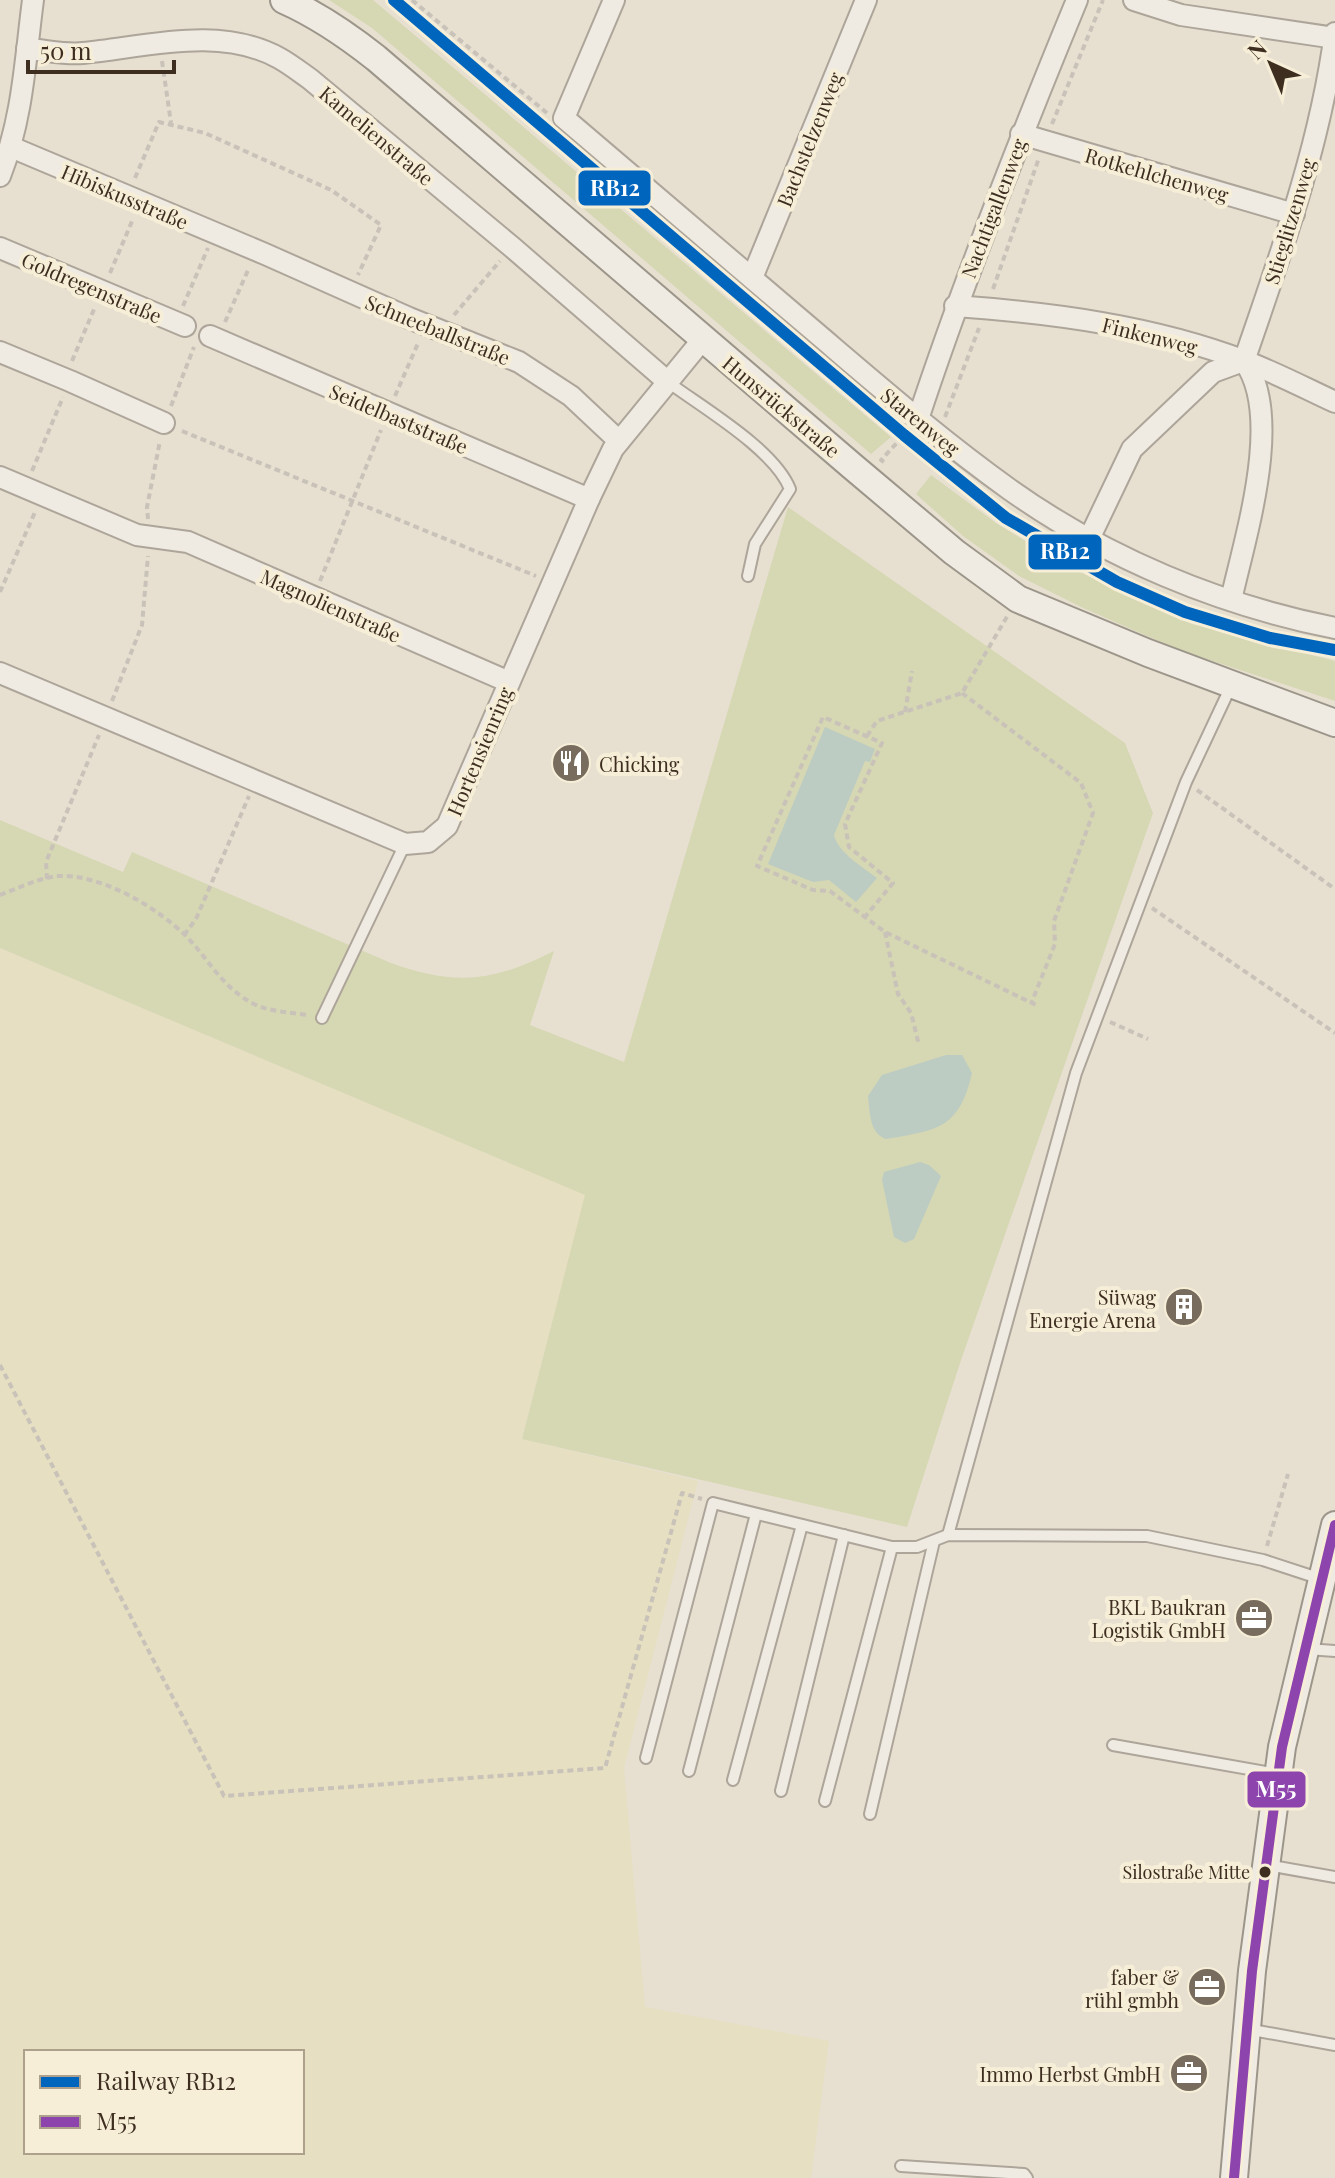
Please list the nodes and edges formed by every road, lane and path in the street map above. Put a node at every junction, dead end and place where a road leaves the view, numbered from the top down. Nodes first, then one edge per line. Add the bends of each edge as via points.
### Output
1 (33, 0) edge
2 (284, 0) edge
3 (412, 0) edge
4 (614, 0) edge
5 (866, 0) edge
6 (1077, 0) edge
7 (1103, 0) edge
8 (1134, 0) edge
9 (1335, 36) edge
10 (159, 43) junction
11 (27, 49) junction
12 (564, 118) junction
13 (171, 125) junction
14 (1021, 134) junction
15 (1045, 141) junction
16 (11, 147) junction
17 (0, 176) edge
18 (128, 196) junction
19 (1294, 214) junction
20 (214, 234) junction
21 (248, 247) junction
22 (512, 247) junction
23 (0, 248) edge
24 (752, 278) junction
25 (350, 292) junction
26 (955, 306) junction
27 (986, 308) junction
28 (181, 325) joint
29 (441, 331) junction
30 (703, 339) junction
31 (208, 340) junction
32 (0, 352) edge
33 (1244, 361) junction
34 (70, 381) junction
35 (668, 382) junction
36 (1335, 402) edge
37 (918, 419) junction
38 (164, 423) junction
39 (938, 436) junction
40 (619, 441) junction
41 (366, 467) dead end
42 (891, 468) dead end
43 (0, 477) edge
44 (34, 491) junction
45 (589, 499) junction
46 (352, 502) junction
47 (150, 538) junction
48 (1089, 539) junction
49 (748, 576) dead end
50 (553, 583) junction
51 (0, 592) edge
52 (313, 597) junction
53 (1018, 599) junction
54 (1231, 600) junction
55 (1335, 628) edge
56 (912, 671) dead end
57 (0, 673) edge
58 (509, 682) junction
59 (1232, 683) junction
60 (962, 693) junction
61 (905, 712) junction
62 (106, 717) junction
63 (1335, 723) edge
64 (867, 736) junction
65 (256, 781) junction
66 (1186, 782) junction
67 (405, 844) junction
68 (47, 879) junction
69 (1335, 889) edge
70 (0, 895) edge
71 (1141, 900) junction
72 (864, 918) junction
73 (885, 932) junction
74 (184, 935) junction
75 (1097, 1016) junction
76 (322, 1018) joint
77 (1335, 1033) edge
78 (1148, 1039) dead end
79 (919, 1045) dead end
80 (0, 1365) edge
81 (1288, 1474) dead end
82 (682, 1493) dead end
83 (756, 1514) junction
84 (802, 1525) junction
85 (1335, 1525) edge
86 (844, 1535) junction
87 (948, 1535) junction
88 (934, 1541) junction
89 (892, 1547) junction
90 (1263, 1560) junction
91 (1321, 1579) junction
92 (1305, 1649) junction
93 (1335, 1651) edge
94 (1113, 1745) dead end
95 (646, 1758) dead end
96 (689, 1771) dead end
97 (1279, 1774) junction
98 (733, 1780) dead end
99 (781, 1791) dead end
100 (825, 1801) dead end
101 (870, 1814) dead end
102 (1265, 1864) junction
103 (1335, 1877) edge
104 (1245, 2029) junction
105 (1335, 2045) edge
106 (901, 2166) dead end
107 (1027, 2178) edge
108 (1234, 2178) edge

1 - 11 street
2 - 30 main road, Hunsrückstraße via 365,49
3 - 12 path via 554,118
4 - 12 street
5 - 24 street, Bachstelzenweg
6 - 14 street, Nachtigallenweg
7 - 15 path
8 - 9 street via 1181,15
9 - 19 street, Stieglitzenweg
10 - 11 street, Kamelienstraße via 80,53
10 - 13 path
10 - 22 street, Kamelienstraße via 210,40 278,57
11 - 16 street
12 - 24 street, Starenweg
13 - 18 path via 159,122
13 - 25 path via 205,133 331,190 381,225
14 - 15 street, Rotkehlchenweg
14 - 26 street, Nachtigallenweg
15 - 19 street, Rotkehlchenweg
15 - 27 path
16 - 17 street
16 - 18 street, Hibiskusstraße
18 - 20 street, Hibiskusstraße
19 - 33 street, Stieglitzenweg
20 - 21 street, Hibiskusstraße
20 - 28 path
21 - 25 street, Schneeballstraße
21 - 31 path
22 - 29 path
22 - 35 street, Kamelienstraße
23 - 28 street, Goldregenstraße
24 - 37 street, Starenweg
25 - 29 street, Schneeballstraße
26 - 27 street, Finkenweg
26 - 37 street, Nachtigallenweg
27 - 33 street, Finkenweg via 1059,314 1162,336
27 - 39 path
29 - 40 street, Schneeballstraße via 543,376
30 - 35 street, Hortensienring
30 - 53 main road, Hunsrückstraße via 954,552
31 - 38 path
31 - 45 street, Seidelbaststraße
32 - 34 street
33 - 36 street, Finkenweg
33 - 48 street via 1213,372 1132,449
33 - 54 street via 1258,386 1263,425 1256,486
34 - 38 street
34 - 44 path
35 - 40 street, Hortensienring
35 - 49 lane via 784,473 790,489 755,544
37 - 39 street, Starenweg
37 - 42 path via 881,460
38 - 46 path
38 - 47 path via 147,507
39 - 48 street, Starenweg
40 - 45 street, Hortensienring
41 - 46 path
43 - 44 street, Magnolienstraße
44 - 47 street, Magnolienstraße
44 - 51 path
45 - 50 street, Hortensienring
46 - 50 path
46 - 52 path
47 - 52 street, Magnolienstraße via 188,542
47 - 62 path via 142,625
48 - 54 street, Starenweg via 1164,576
50 - 58 street, Hortensienring
52 - 58 street, Magnolienstraße
53 - 59 main road, Hunsrückstraße
53 - 60 path
54 - 55 street, Starenweg
56 - 61 path
57 - 62 street
58 - 67 street, Hortensienring via 447,826 428,842
59 - 63 main road, Hunsrückstraße
59 - 66 lane
60 - 61 path
60 - 73 path via 1081,783 1093,813 1054,921 1055,944 1034,1004
61 - 64 path via 877,721
62 - 65 street
62 - 68 path via 46,862
64 - 72 path via 882,743 845,824 849,847 893,883
64 - 72 path via 823,717 757,866 813,890 830,891
65 - 67 street
65 - 74 path via 196,919
66 - 69 path
66 - 71 lane
67 - 76 lane
68 - 70 path
68 - 74 path via 60,876 107,885 133,897
71 - 75 lane
71 - 77 path
72 - 73 path
73 - 79 path via 898,994 911,1013
74 - 76 path via 215,974 252,1003 274,1012
75 - 78 path
75 - 87 lane via 1076,1073
80 - 82 path via 224,1796 605,1768
81 - 90 path
83 - 84 lane
83 - 95 lane via 713,1503
83 - 96 lane
84 - 86 lane
84 - 98 lane
85 - 91 main road
86 - 89 lane
86 - 99 lane
87 - 88 lane
87 - 90 lane via 1147,1536
88 - 89 lane
88 - 101 lane
89 - 100 lane
90 - 91 lane
91 - 92 main road
92 - 93 lane
92 - 97 main road
94 - 97 lane
97 - 102 main road
102 - 103 lane
102 - 104 main road
104 - 105 lane
104 - 108 main road
106 - 107 lane

